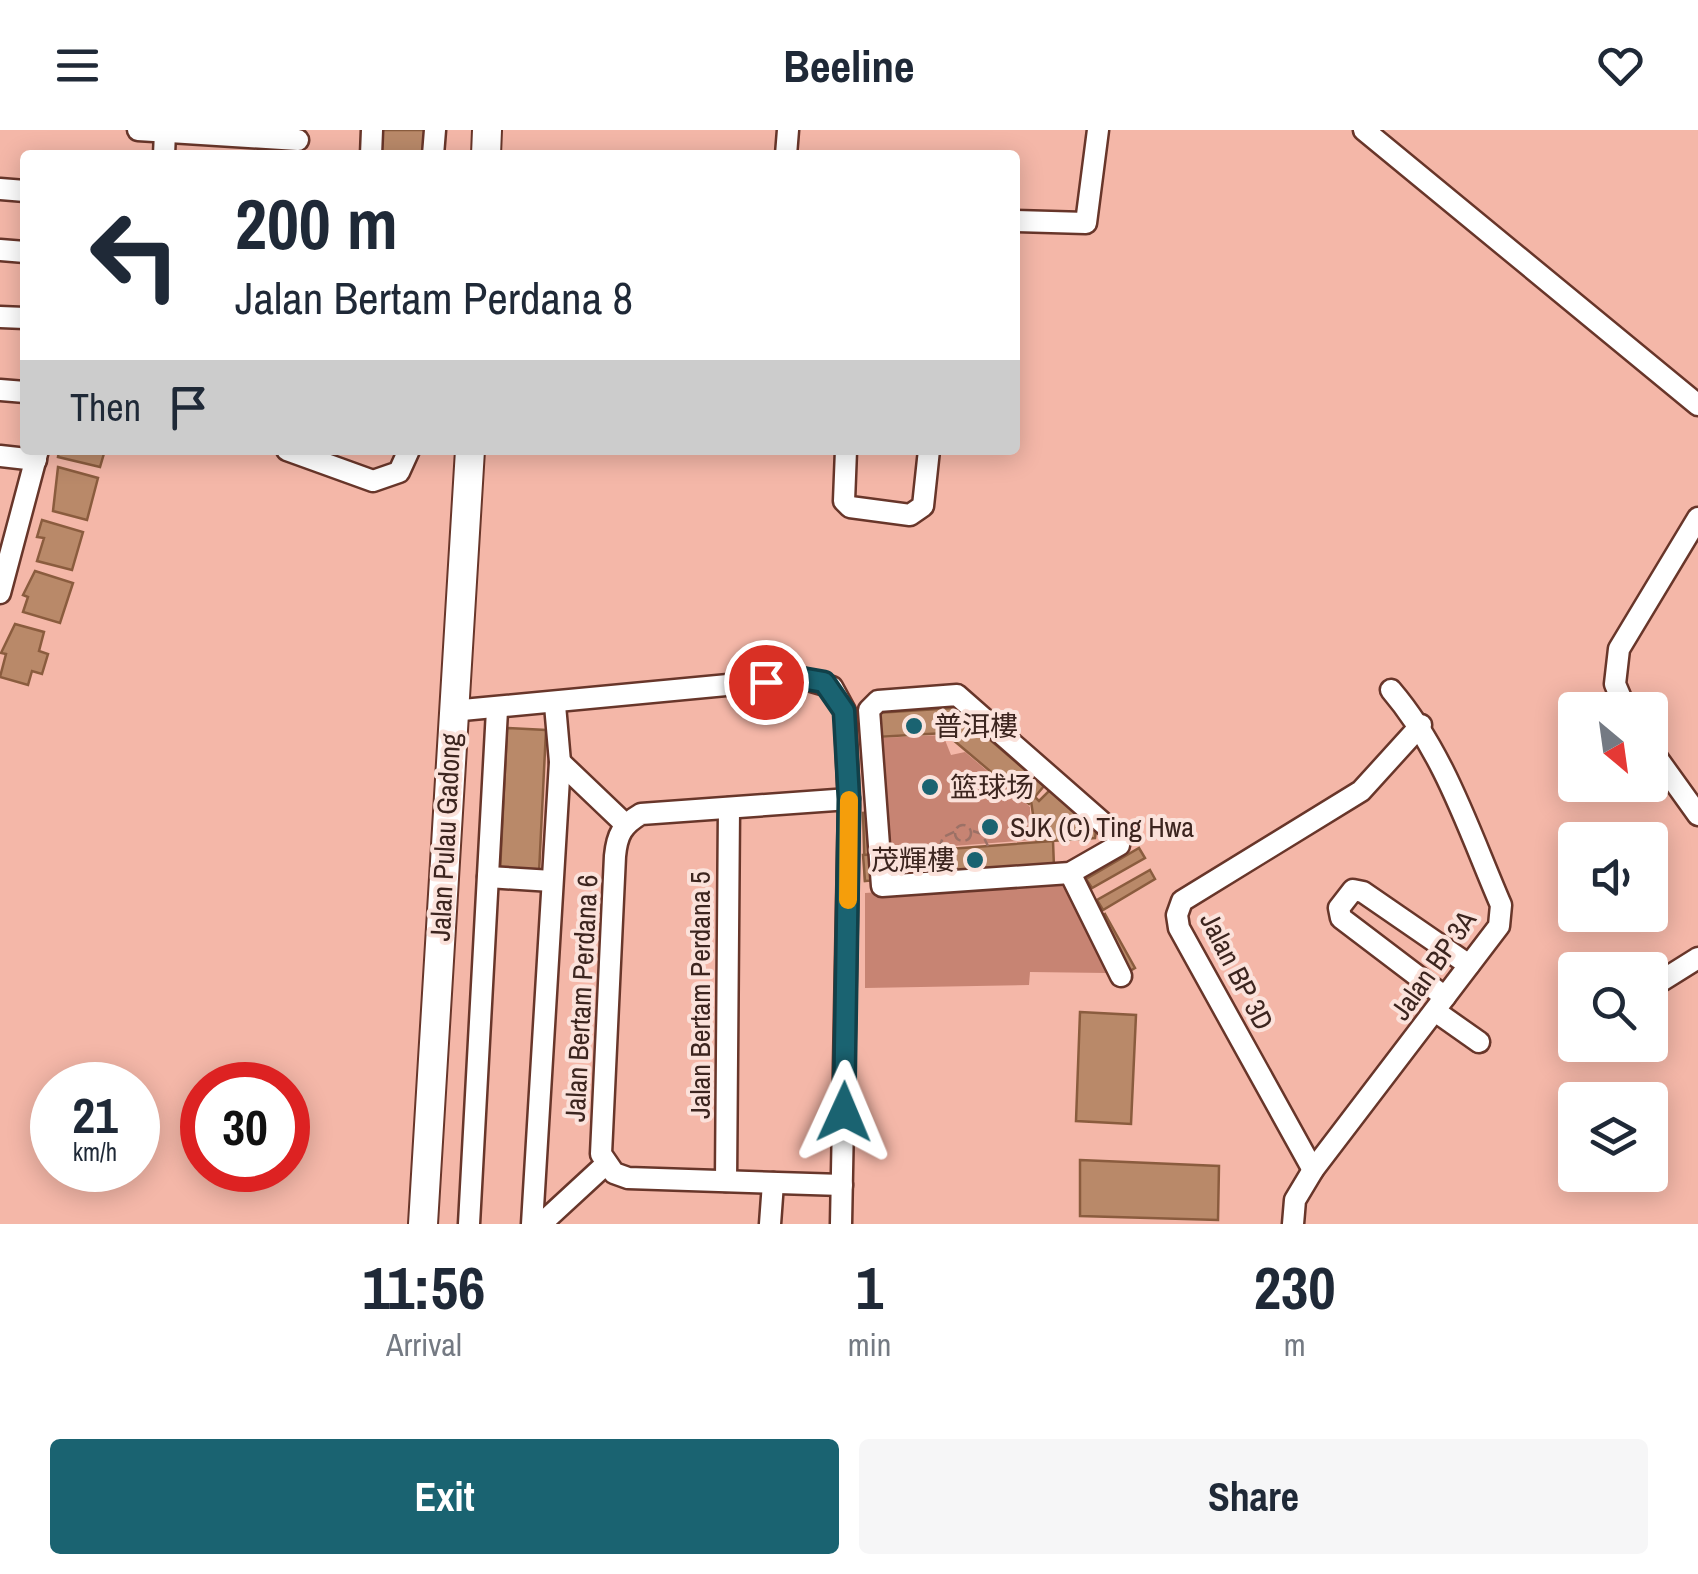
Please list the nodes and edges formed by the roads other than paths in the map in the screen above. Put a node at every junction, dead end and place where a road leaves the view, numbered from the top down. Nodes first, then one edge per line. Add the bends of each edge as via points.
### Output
1 (138, 130) edge
2 (1098, 130) edge
3 (1364, 130) edge
4 (165, 132) edge
5 (298, 142) edge
6 (233, 145) edge
7 (1020, 221) edge
8 (1698, 404) edge
9 (37, 455) edge
10 (300, 455) edge
11 (407, 455) edge
12 (470, 455) edge
13 (846, 455) edge
14 (928, 455) edge
15 (0, 456) edge
16 (1698, 518) edge
17 (10, 519) edge
18 (1, 585) edge
19 (1391, 690) dead end
20 (1618, 692) edge
21 (556, 704) junction
22 (497, 710) junction
23 (452, 712) junction
24 (1421, 725) junction
25 (560, 762) junction
26 (1668, 773) edge
27 (875, 796) junction
28 (849, 798) junction
29 (729, 808) junction
30 (1698, 815) edge
31 (625, 824) junction
32 (1070, 873) junction
33 (488, 877) junction
34 (552, 880) junction
35 (1698, 958) edge
36 (1469, 966) junction
37 (1122, 976) dead end
38 (1668, 977) edge
39 (1440, 1004) junction
40 (1478, 1042) dead end
41 (610, 1169) junction
42 (1313, 1170) junction
43 (726, 1181) junction
44 (773, 1183) junction
45 (842, 1186) junction
46 (422, 1224) edge
47 (469, 1224) edge
48 (532, 1224) edge
49 (541, 1224) edge
50 (770, 1224) edge
51 (840, 1224) edge
52 (1293, 1224) edge

1 - 4 street
2 - 7 street via 1086,223
3 - 8 street
4 - 6 street
5 - 6 street
9 - 15 street
9 - 17 street
10 - 11 street via 373,481 399,472
12 - 23 main road, Jalan Pulau Gadong
13 - 14 street via 844,502 910,515 923,506
16 - 20 street via 1618,649
17 - 18 street
19 - 24 street, Jalan BP 3A
21 - 22 street
21 - 25 street
21 - 28 street via 801,678 832,687 844,711
22 - 23 street
22 - 33 street
23 - 46 main road, Jalan Pulau Gadong
24 - 36 street, Jalan BP 3A via 1501,905 1499,926
24 - 42 street, Jalan BP 3D via 1361,791 1182,902 1177,916
25 - 31 street
25 - 34 street
26 - 30 street
27 - 28 street
27 - 32 street via 882,886
27 - 32 street via 869,710 878,701 957,695 1120,838 1119,845
28 - 29 street
28 - 45 street
29 - 31 street via 641,814
29 - 43 street, Jalan Bertam Perdana 5
31 - 41 street, Jalan Bertam Perdana 6 via 617,838 601,1154
32 - 37 street
33 - 34 street
33 - 47 street
34 - 48 street
35 - 38 street
36 - 39 street, Jalan BP 3A
36 - 39 street via 1363,892 1353,890 1339,908 1341,918
39 - 40 street
39 - 42 street, Jalan BP 3A
41 - 43 street via 628,1178
41 - 49 street
42 - 52 street, Jalan BP 3A via 1294,1200
43 - 44 street
44 - 45 street
44 - 50 street
45 - 51 street

